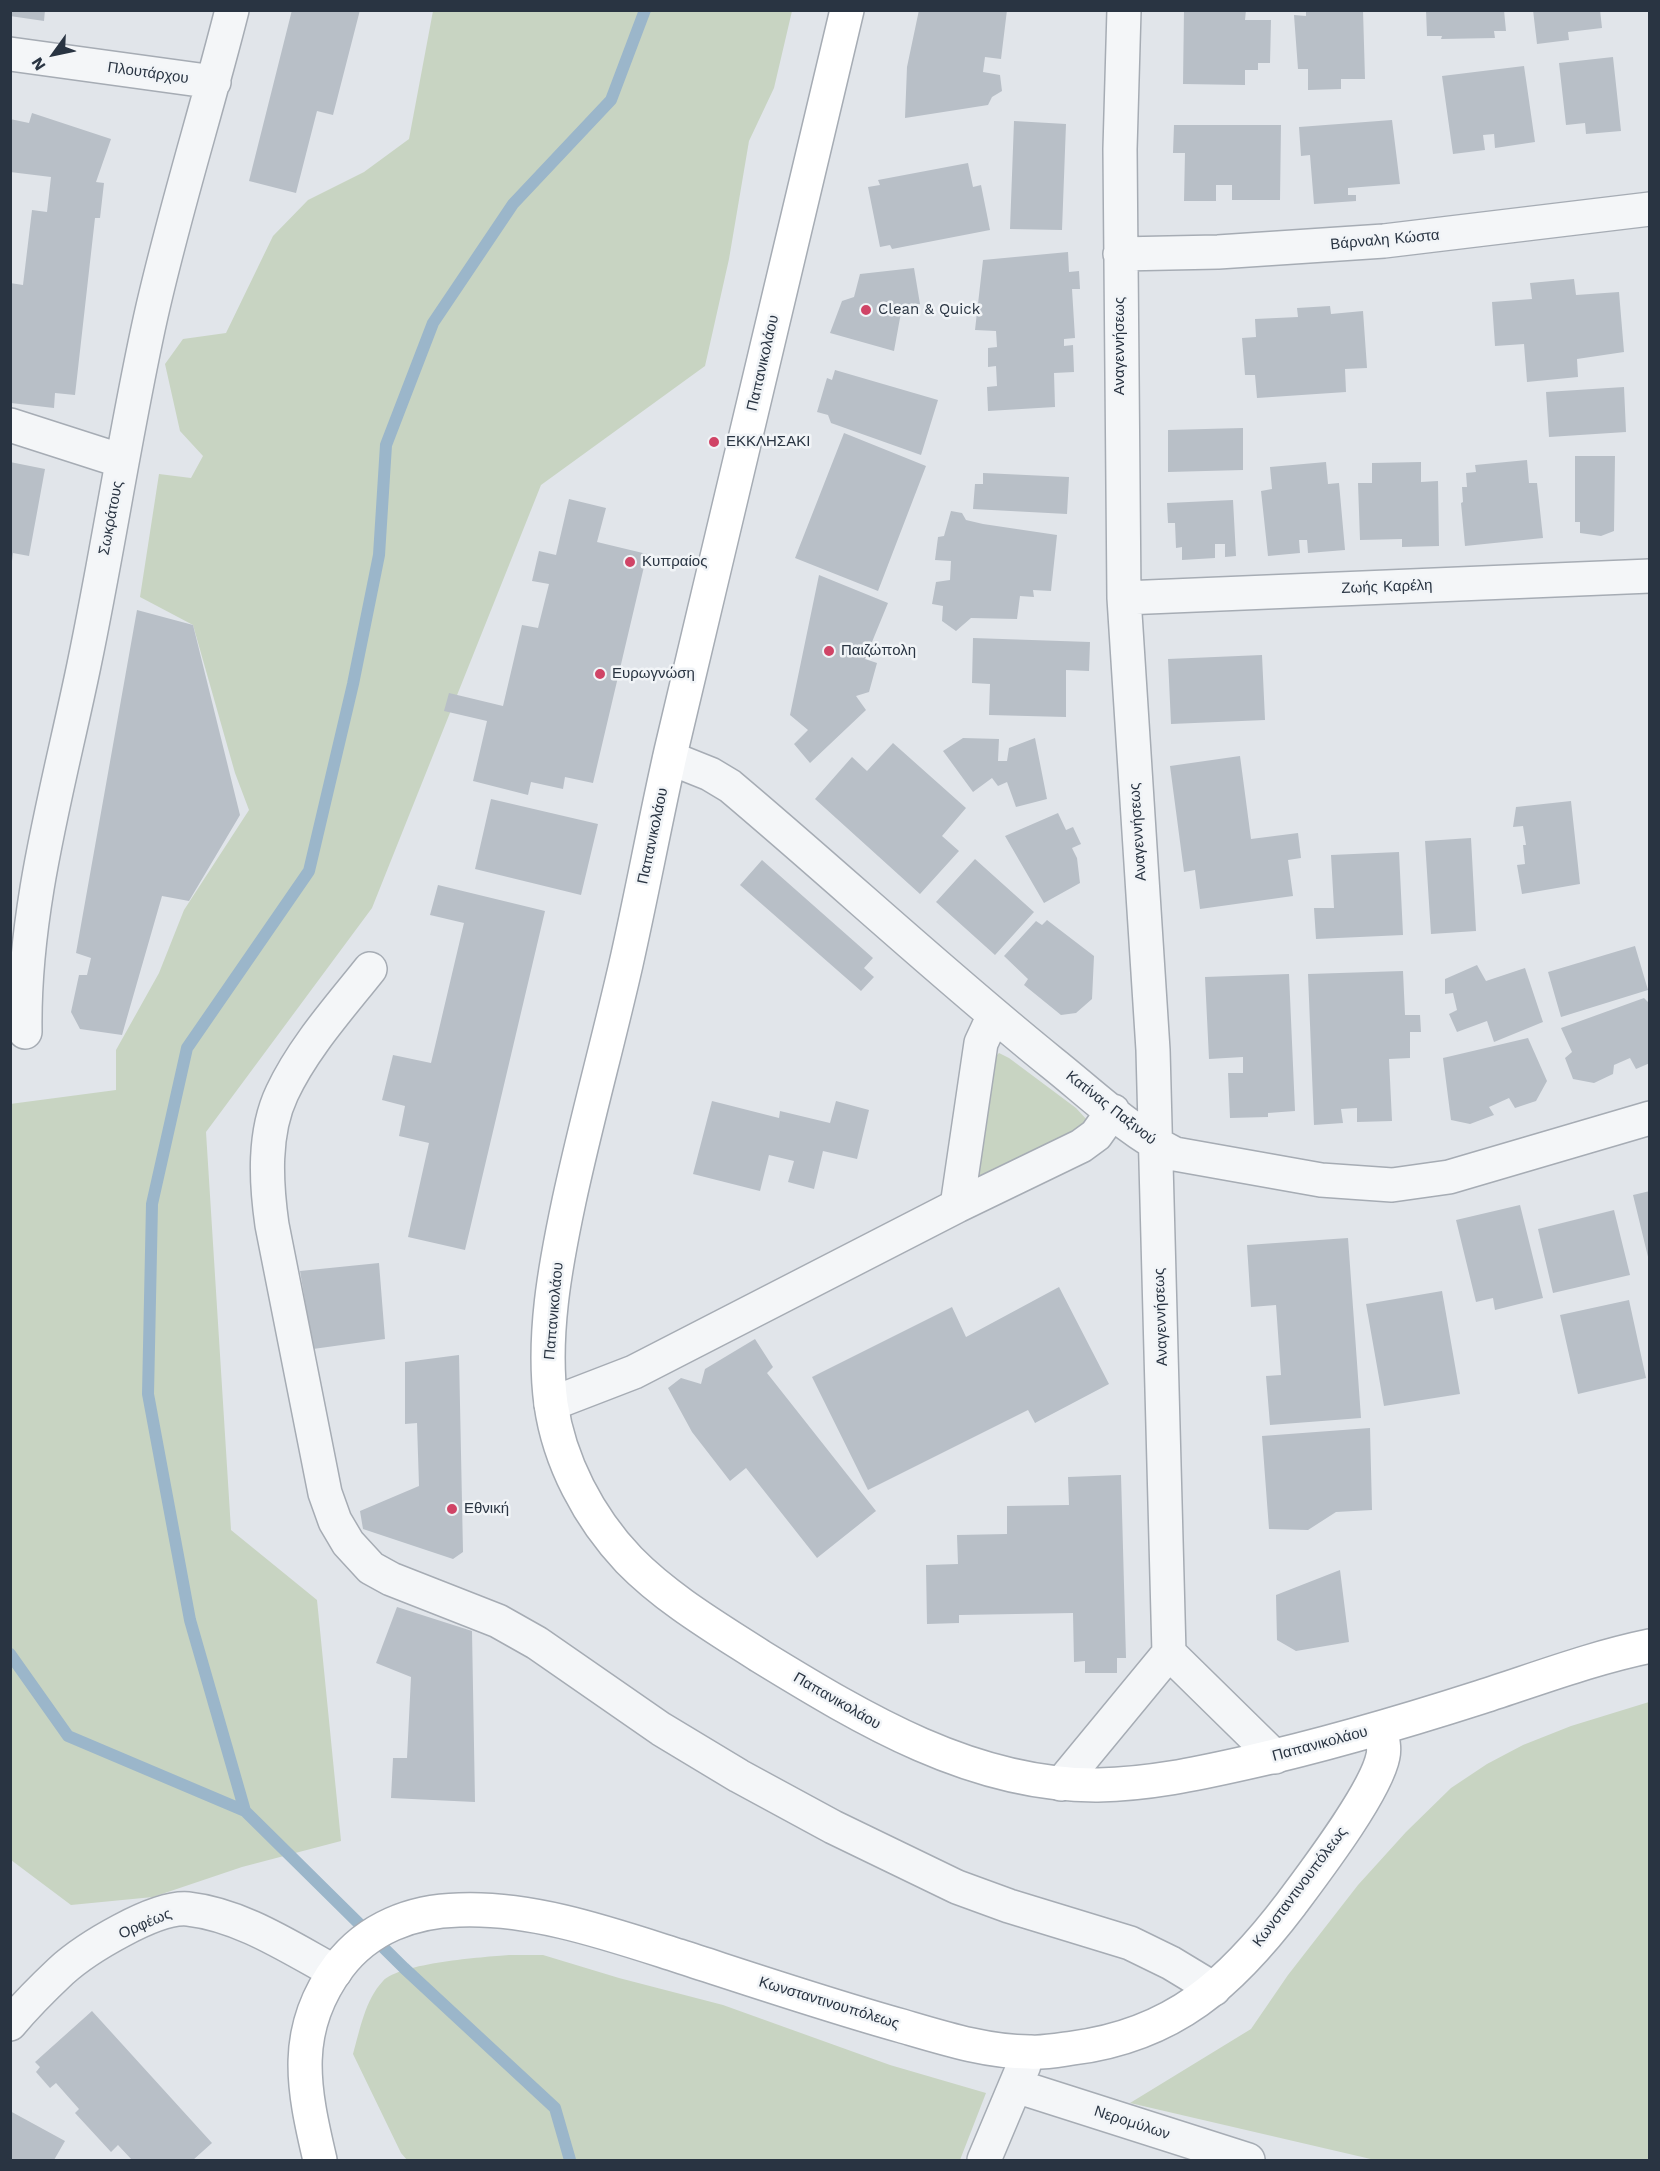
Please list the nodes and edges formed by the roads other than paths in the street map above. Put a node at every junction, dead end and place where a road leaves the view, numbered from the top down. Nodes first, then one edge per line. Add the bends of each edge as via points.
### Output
1 (232, 10) edge
2 (847, 10) edge
3 (1124, 10) edge
4 (10, 54) edge
5 (214, 82) junction
6 (1650, 210) edge
7 (1120, 254) junction
8 (10, 425) edge
9 (122, 461) junction
10 (1650, 576) edge
11 (1124, 598) junction
12 (670, 758) junction
13 (370, 969) dead end
14 (994, 1015) junction
15 (25, 1032) dead end
16 (1113, 1111) junction
17 (1650, 1118) edge
18 (1157, 1144) junction
19 (957, 1206) junction
20 (551, 1404) junction
21 (1650, 1646) edge
22 (1169, 1653) junction
23 (1380, 1728) junction
24 (1275, 1756) junction
25 (1061, 1784) junction
26 (342, 1962) junction
27 (1214, 1989) junction
28 (10, 2024) edge
29 (1029, 2053) junction
30 (1016, 2086) junction
31 (320, 2160) edge
32 (984, 2160) edge
33 (1248, 2160) edge

1 - 5 street, Σωκράτους
2 - 12 main road, Παπανικολάου
3 - 7 street, Αναγεννήσεως
4 - 5 street, Πλουτάρχου
5 - 9 street, Σωκράτους via 151,317
6 - 7 street, Βάρναλη Κώστα via 1383,241
7 - 11 street, Αναγεννήσεως
8 - 9 street
9 - 15 street, Σωκράτους via 84,664 42,855 26,972
10 - 11 street, Ζωής Καρέλη
11 - 18 street, Αναγεννήσεως
12 - 14 street, Κατίνας Παξινού via 730,786
12 - 20 main road, Παπανικολάου via 561,1239 550,1328
13 - 27 street via 321,1032 281,1094 271,1132 267,1188 325,1493 348,1543 371,1568 498,1622 537,1644 661,1729 833,1827 968,1891 1130,1943
14 - 16 street, Κατίνας Παξινού
14 - 19 street via 981,1043
16 - 18 street, Κατίνας Παξινού
16 - 19 street via 1090,1141
17 - 18 street, Κατίνας Παξινού via 1459,1174 1392,1185 1321,1180 1175,1154
18 - 22 street, Αναγεννήσεως
19 - 20 street via 634,1372
20 - 25 main road, Παπανικολάου via 567,1462 587,1504 630,1561 662,1589 731,1638 888,1731 966,1762
21 - 23 main road, Παπανικολάου via 1577,1665
22 - 24 street
22 - 25 street
23 - 24 main road, Παπανικολάου
23 - 27 main road, Κωνσταντινουπόλεως via 1384,1752 1381,1763 1349,1820 1281,1917
24 - 25 main road, Παπανικολάου via 1152,1782
26 - 28 street, Ορφέως via 210,1913 174,1911 143,1922 79,1958 61,1971
26 - 29 main road, Κωνσταντινουπόλεως via 377,1932 399,1921 437,1911 493,1911 561,1922 640,1944 961,2043
26 - 31 main road, Κωνσταντινουπόλεως via 320,1995 305,2040 307,2100
27 - 29 main road, Κωνσταντινουπόλεως via 1157,2026 1090,2046
29 - 30 street
30 - 32 street
30 - 33 street, Νερομύλων

